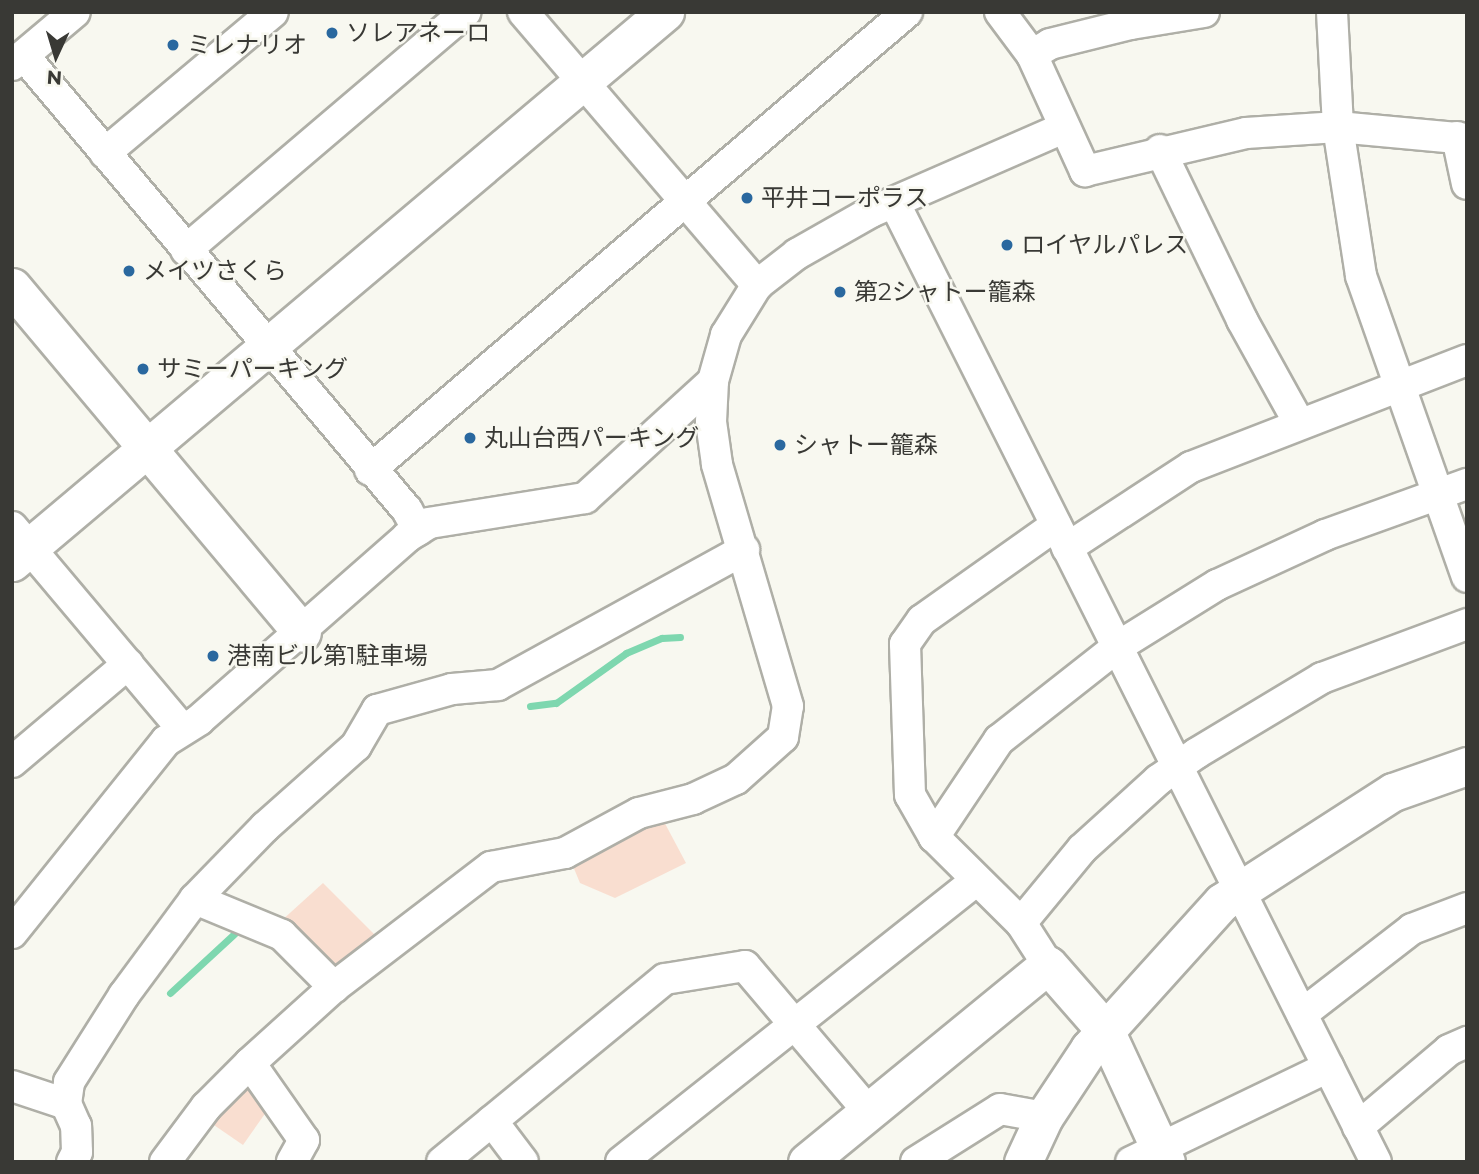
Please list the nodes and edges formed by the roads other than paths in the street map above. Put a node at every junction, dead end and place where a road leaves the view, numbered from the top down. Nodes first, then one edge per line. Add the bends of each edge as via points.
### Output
1 (75, 12) edge
2 (273, 12) edge
3 (467, 12) edge
4 (523, 12) edge
5 (665, 12) edge
6 (907, 12) edge
7 (1000, 12) edge
8 (1204, 12) edge
9 (1332, 12) edge
10 (1032, 55) junction
11 (18, 60) edge
12 (583, 82) junction
13 (1338, 127) junction
14 (1063, 128) junction
15 (1462, 138) edge
16 (1160, 150) junction
17 (106, 153) junction
18 (1467, 184) edge
19 (683, 202) junction
20 (894, 202) junction
21 (186, 250) junction
22 (757, 285) junction
23 (12, 287) edge
24 (268, 348) junction
25 (1467, 360) edge
26 (713, 381) junction
27 (1400, 386) junction
28 (1300, 423) junction
29 (148, 449) junction
30 (370, 470) junction
31 (1467, 485) edge
32 (1435, 496) junction
33 (418, 530) junction
34 (1062, 536) junction
35 (18, 545) edge
36 (744, 550) junction
37 (1467, 577) edge
38 (1467, 624) edge
39 (302, 632) junction
40 (1117, 646) junction
41 (128, 664) junction
42 (183, 730) junction
43 (12, 762) edge
44 (1179, 765) junction
45 (1467, 766) edge
46 (934, 837) junction
47 (975, 880) junction
48 (1239, 889) junction
49 (195, 899) junction
50 (1467, 908) edge
51 (1021, 923) junction
52 (12, 933) edge
53 (1048, 965) junction
54 (334, 987) junction
55 (1302, 1014) junction
56 (793, 1025) junction
57 (1105, 1030) junction
58 (1467, 1042) edge
59 (250, 1063) junction
60 (1328, 1067) junction
61 (12, 1086) edge
62 (66, 1104) junction
63 (868, 1111) junction
64 (1045, 1117) junction
65 (492, 1121) junction
66 (1358, 1127) junction
67 (1152, 1157) edge
68 (72, 1162) edge
69 (165, 1162) edge
70 (292, 1162) edge
71 (442, 1162) edge
72 (523, 1162) edge
73 (621, 1162) edge
74 (807, 1162) edge
75 (916, 1162) edge
76 (1023, 1162) edge
77 (1376, 1162) edge

1 - 11 street
2 - 17 street
3 - 21 street
4 - 12 street
5 - 12 street
6 - 19 street
7 - 10 street
8 - 10 street via 1064,41
9 - 13 street
10 - 14 street
11 - 17 street
12 - 19 street
12 - 24 street
13 - 15 street
13 - 16 street via 1246,133
13 - 27 street via 1361,275
14 - 16 street via 1086,171
14 - 20 street
15 - 18 street
16 - 28 street via 1242,320
17 - 21 street
19 - 22 street
19 - 30 street
20 - 22 street via 797,254
20 - 34 street
21 - 24 street
22 - 26 street via 726,335
23 - 29 street
24 - 29 street
24 - 30 street
25 - 27 street
26 - 33 street via 585,498 429,523
26 - 36 street via 711,422 717,464
27 - 28 street
27 - 32 street
28 - 34 street via 1191,467
29 - 35 street
29 - 39 street
30 - 33 street via 407,510
31 - 32 street
32 - 37 street
32 - 40 street via 1325,535 1217,585
33 - 39 street
34 - 40 street
34 - 46 street via 922,620 905,644 910,795
35 - 41 street
36 - 49 street via 498,685 452,689 377,710 356,746 265,827
36 - 54 street via 788,706 783,737 736,779 693,799 639,813 565,853 491,867
38 - 44 street via 1322,678
39 - 42 street
40 - 44 street
40 - 46 street via 999,740
41 - 42 street
41 - 43 street
42 - 52 street via 166,741
44 - 48 street
44 - 51 street via 1082,849
45 - 48 street via 1393,792
46 - 47 street
47 - 51 street
47 - 56 street
48 - 55 street
48 - 57 street
49 - 54 street via 282,935
49 - 62 street via 124,995 69,1082
50 - 55 street via 1412,929
51 - 53 street
53 - 57 street
53 - 63 street
54 - 59 street
55 - 60 street
56 - 63 street
56 - 65 street via 745,966 665,979
56 - 73 street
57 - 64 street
57 - 67 street
58 - 66 street via 1449,1050
59 - 69 street via 206,1107
59 - 70 street via 304,1140
60 - 66 street
60 - 67 street
61 - 62 street
62 - 68 street via 76,1126 78,1152
63 - 74 street
64 - 75 street via 1000,1109
64 - 76 street
65 - 71 street
65 - 72 street
66 - 77 street

